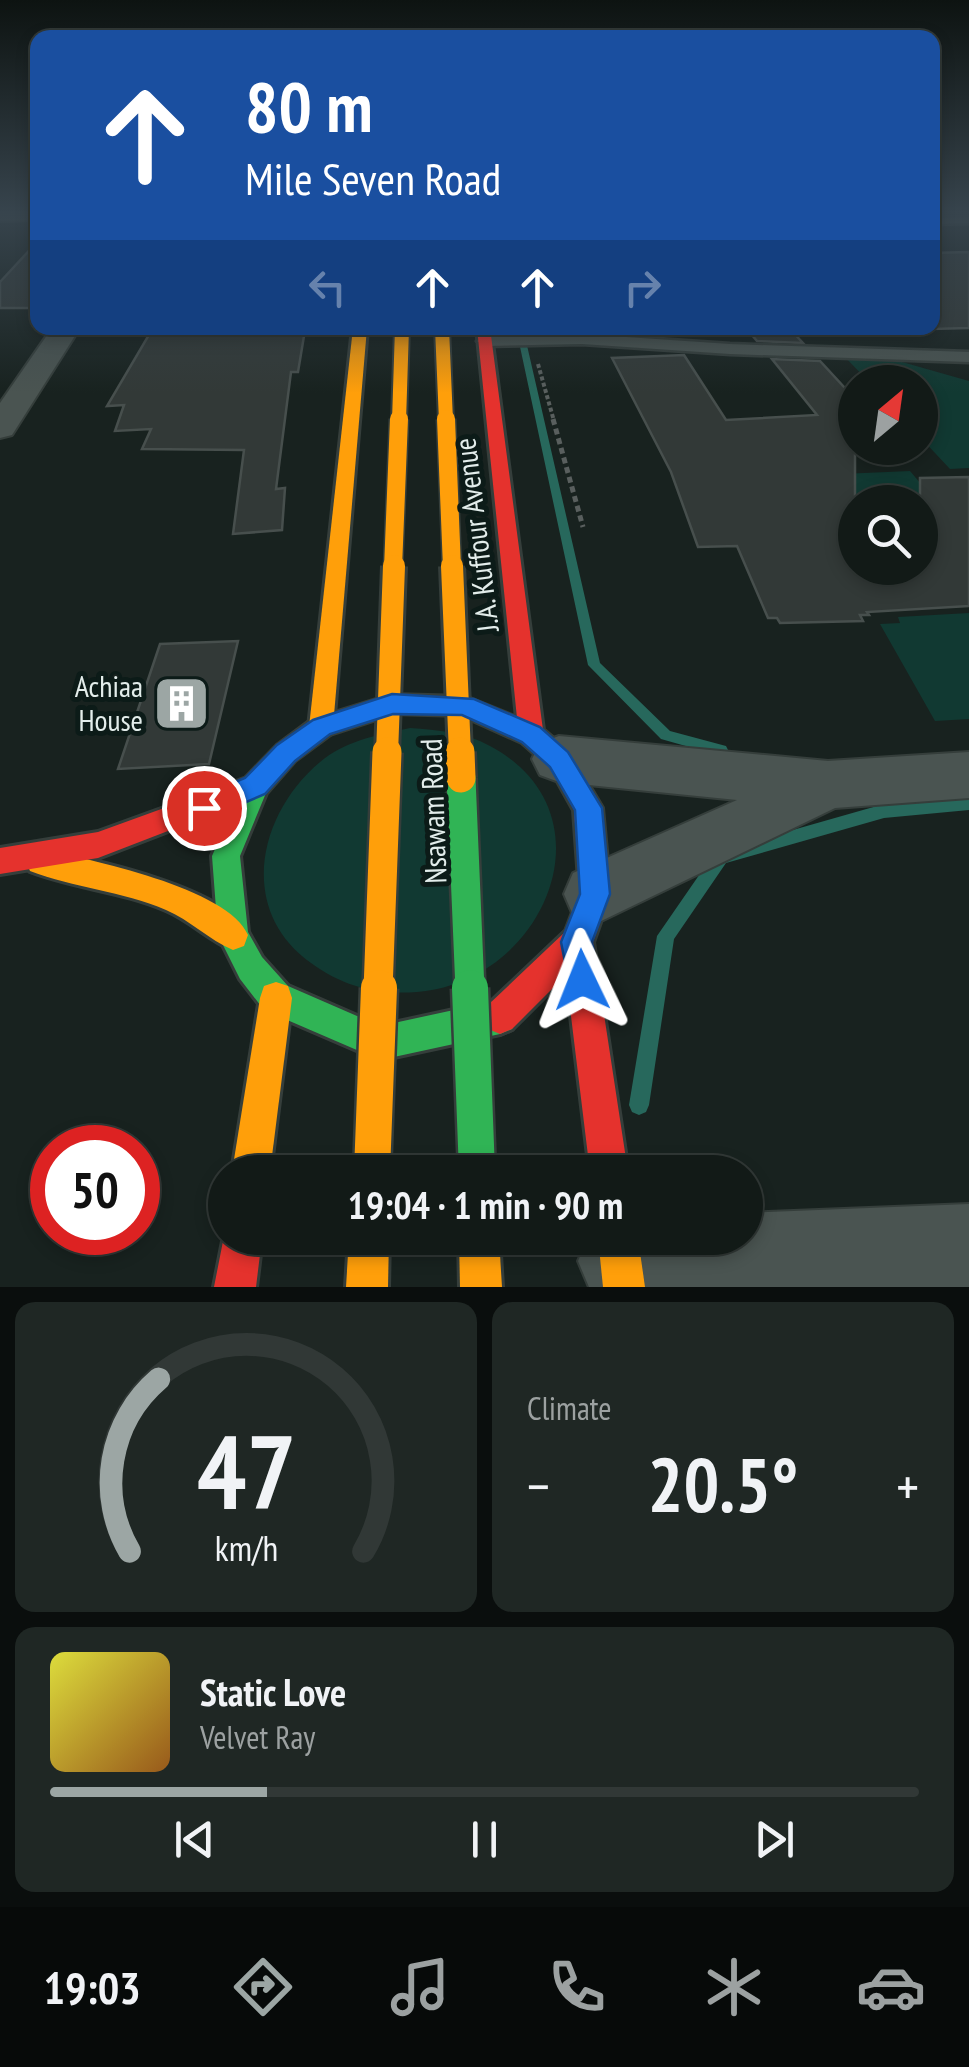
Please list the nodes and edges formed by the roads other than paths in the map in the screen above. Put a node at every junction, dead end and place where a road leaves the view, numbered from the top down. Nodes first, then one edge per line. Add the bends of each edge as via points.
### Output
1 (61, 335) edge
2 (359, 335) edge
3 (402, 335) edge
4 (442, 335) edge
5 (484, 335) edge
6 (495, 335) edge
7 (969, 357) edge
8 (0, 428) edge
9 (322, 727) junction
10 (545, 747) junction
11 (969, 776) edge
12 (255, 786) junction
13 (828, 786) junction
14 (33, 860) junction
15 (0, 861) edge
16 (586, 918) junction
17 (233, 935) junction
18 (276, 998) junction
19 (253, 1155) edge
20 (373, 1155) edge
21 (476, 1155) edge
22 (607, 1155) edge
23 (969, 1246) edge
24 (240, 1255) edge
25 (368, 1255) edge
26 (479, 1255) edge
27 (621, 1262) edge
28 (235, 1287) edge
29 (367, 1287) edge
30 (480, 1287) edge

1 - 8 street
2 - 9 main road
3 - 20 main road, Nsawam Road, bridge
4 - 21 main road, Nsawam Road, bridge
5 - 10 main road, J.A. Kuffour Avenue
6 - 7 lane
9 - 10 main road via 392,704 465,706
9 - 12 main road
10 - 13 street
10 - 16 main road via 588,808
11 - 13 street
12 - 14 main road via 139,831
12 - 17 main road via 226,856
13 - 16 street
14 - 15 main road
14 - 17 main road via 178,900
16 - 18 main road via 496,1020 380,1042
16 - 22 main road
17 - 18 main road
18 - 19 main road
23 - 27 street
24 - 28 main road
25 - 29 main road
26 - 30 main road

